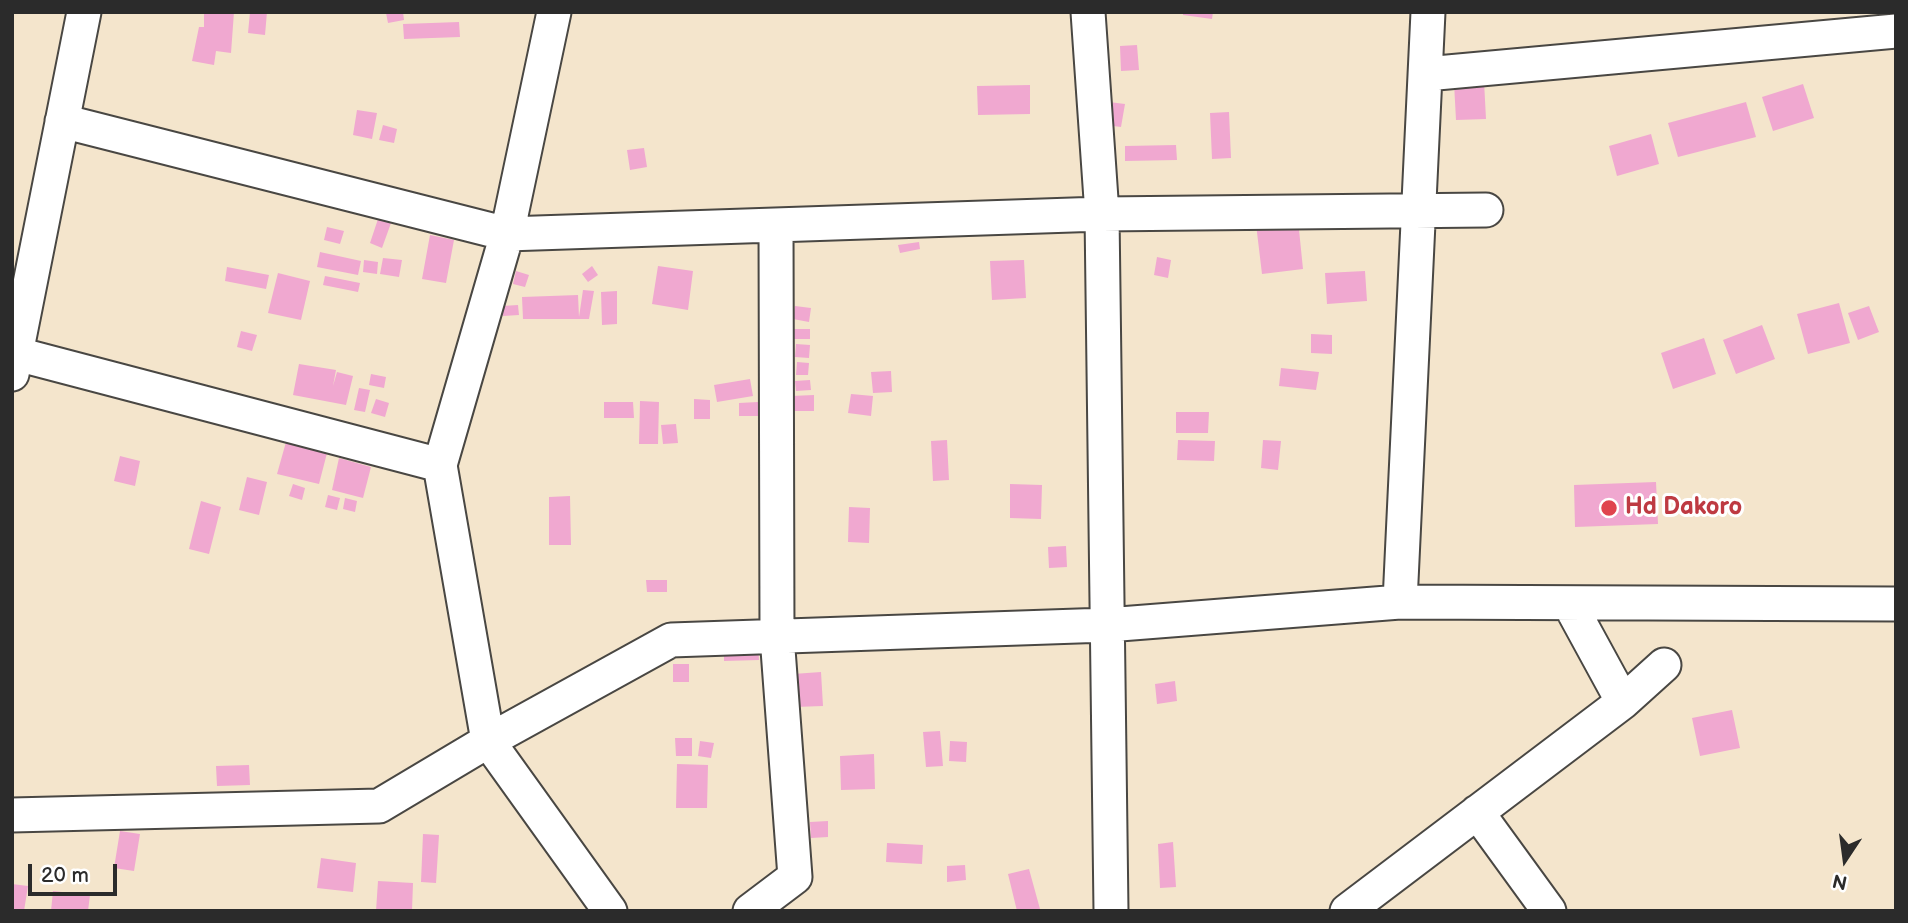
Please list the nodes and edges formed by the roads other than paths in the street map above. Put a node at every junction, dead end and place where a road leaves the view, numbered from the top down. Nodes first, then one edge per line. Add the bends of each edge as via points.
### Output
1 (84, 12) edge
2 (554, 12) edge
3 (1088, 12) edge
4 (1429, 12) edge
5 (1896, 31) edge
6 (1426, 74) junction
7 (62, 121) junction
8 (1419, 209) junction
9 (1486, 210) dead end
10 (1102, 214) junction
11 (776, 225) junction
12 (507, 234) junction
13 (15, 364) edge
14 (440, 465) junction
15 (1401, 602) junction
16 (1569, 603) junction
17 (1896, 604) edge
18 (1107, 625) junction
19 (777, 636) junction
20 (1664, 666) dead end
21 (1623, 702) junction
22 (488, 741) junction
23 (1477, 812) junction
24 (12, 815) edge
25 (610, 911) edge
26 (750, 911) edge
27 (1111, 911) edge
28 (1348, 911) edge
29 (1549, 911) edge

1 - 7 street
2 - 12 street
3 - 10 street
4 - 6 street
5 - 6 street
6 - 8 street
7 - 12 street
7 - 13 street
8 - 9 street
8 - 10 street
8 - 15 street
10 - 11 street
10 - 18 street
11 - 12 street
11 - 19 street
12 - 14 street
13 - 14 street
14 - 22 street
15 - 16 street
15 - 18 street
16 - 17 street
16 - 21 street
18 - 19 street
18 - 27 street
19 - 22 street via 671,640
19 - 26 street via 794,877
20 - 21 street
21 - 23 street
22 - 24 street via 379,807
22 - 25 street
23 - 28 street
23 - 29 street

